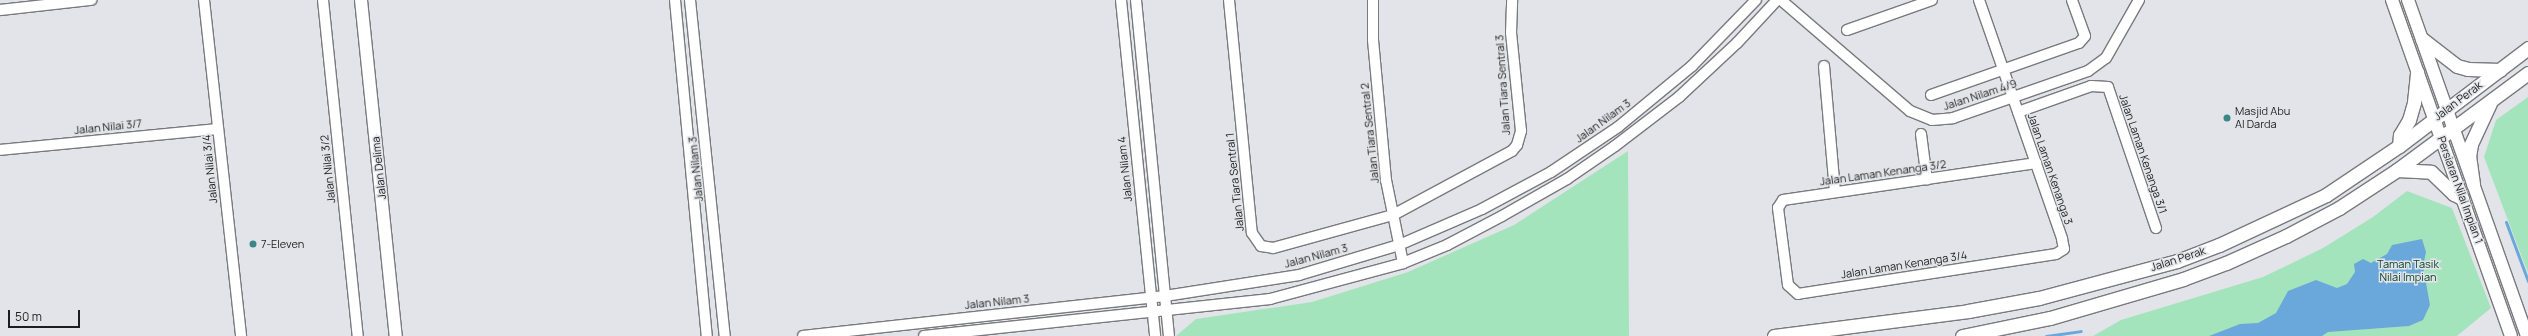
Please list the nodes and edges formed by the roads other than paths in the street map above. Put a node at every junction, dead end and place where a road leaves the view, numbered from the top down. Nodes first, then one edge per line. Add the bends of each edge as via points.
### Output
1 (91, 0) edge
2 (204, 0) edge
3 (322, 0) edge
4 (361, 0) edge
5 (675, 0) edge
6 (690, 0) edge
7 (1121, 0) edge
8 (1136, 0) edge
9 (1229, 0) edge
10 (1373, 0) edge
11 (1512, 0) edge
12 (1756, 0) edge
13 (1776, 0) edge
14 (1781, 0) edge
15 (1932, 0) edge
16 (1979, 0) edge
17 (2072, 0) edge
18 (2139, 0) edge
19 (2392, 0) edge
20 (2408, 0) edge
21 (0, 10) edge
22 (1847, 30) dead end
23 (2422, 39) junction
24 (2528, 48) edge
25 (1824, 66) dead end
26 (2003, 70) junction
27 (2500, 70) junction
28 (2417, 72) junction
29 (2528, 72) edge
30 (1931, 94) dead end
31 (2013, 97) junction
32 (2492, 99) junction
33 (2447, 110) junction
34 (2018, 112) junction
35 (2434, 119) junction
36 (218, 128) junction
37 (2453, 128) junction
38 (1921, 134) dead end
39 (2441, 138) junction
40 (2399, 146) junction
41 (0, 150) edge
42 (2036, 164) junction
43 (2397, 170) junction
44 (1927, 180) junction
45 (2473, 184) junction
46 (1835, 192) junction
47 (2462, 198) junction
48 (1393, 215) junction
49 (2156, 228) dead end
50 (1399, 245) junction
51 (1783, 247) joint
52 (2064, 248) joint
53 (1403, 263) junction
54 (1165, 296) junction
55 (1149, 297) junction
56 (1167, 310) junction
57 (1151, 312) junction
58 (241, 336) edge
59 (358, 336) edge
60 (396, 336) edge
61 (707, 336) edge
62 (725, 336) edge
63 (803, 336) edge
64 (924, 336) edge
65 (1155, 336) edge
66 (1169, 336) edge
67 (1774, 336) edge
68 (1962, 336) edge
69 (2511, 336) edge
70 (2527, 336) edge

1 - 21 street
2 - 36 street, Jalan Nilai 3/4
3 - 59 street, Jalan Nilai 3/2
4 - 60 street, Jalan Delima
5 - 61 street, Jalan Nilam 3
6 - 62 street, Jalan Nilam 3
7 - 55 street, Jalan Nilam 4
8 - 54 street
9 - 48 street, Jalan Tiara Sentral 1 via 1254,239 1261,246 1273,248
10 - 48 street, Jalan Tiara Sentral 2 via 1373,40 1386,180
11 - 48 street, Jalan Tiara Sentral 3 via 1511,32 1521,130 1517,145 1504,156
12 - 50 street, Jalan Nilam 3 via 1692,66 1618,127 1551,172 1482,209
13 - 53 street via 1737,44 1679,97 1616,146 1567,179 1502,216 1447,245
14 - 31 street, Jalan Nilam 4/9 via 1920,117 1932,120 1953,118
15 - 22 street
16 - 26 street, Jalan Laman Kenanga 3
17 - 26 street via 2085,36 2079,43
18 - 31 street, Jalan Nilam 4/9 via 2106,58 2098,65 2088,71
19 - 28 street, Persiaran Nilai Impian 1
20 - 23 street, Persiaran Nilai Impian 1
23 - 27 main road via 2457,66
23 - 33 street, Persiaran Nilai Impian 1
24 - 27 main road, Jalan Perak
25 - 46 street
26 - 30 street
26 - 31 street, Jalan Laman Kenanga 3
27 - 33 main road, Jalan Perak
28 - 35 street, Persiaran Nilai Impian 1
28 - 40 main road via 2414,102 2409,120 2400,135
29 - 32 main road, Jalan Perak
31 - 34 street, Jalan Laman Kenanga 3
32 - 37 main road, Jalan Perak
32 - 45 main road via 2471,144 2469,157
33 - 35 main road, Jalan Perak
33 - 37 street, Persiaran Nilai Impian 1
34 - 42 street, Jalan Laman Kenanga 3
34 - 49 street, Jalan Laman Kenanga 3/1 via 2091,86 2108,87
35 - 39 street, Persiaran Nilai Impian 1
35 - 40 main road, Jalan Perak
36 - 41 street, Jalan Nilai 3/7
36 - 58 street, Jalan Nilai 3/4
37 - 39 main road, Jalan Perak
37 - 45 street, Persiaran Nilai Impian 1
38 - 44 street
39 - 43 main road, Jalan Perak
39 - 47 street, Persiaran Nilai Impian 1
40 - 67 main road, Jalan Perak via 2309,204 2177,261 2039,298 1968,311
42 - 44 street, Jalan Laman Kenanga 3/2
42 - 52 street, Jalan Laman Kenanga 3
43 - 47 main road via 2431,172 2454,194
43 - 68 main road, Jalan Perak via 2339,208 2226,263 2183,279 2050,318
44 - 46 street, Jalan Laman Kenanga 3/2
45 - 70 street, Persiaran Nilai Impian 1
46 - 51 street, Jalan Laman Kenanga 3/2 via 1783,200 1779,203
47 - 69 street, Persiaran Nilai Impian 1
48 - 50 street, Jalan Tiara Sentral 2
50 - 53 street, Jalan Tiara Sentral 2
50 - 54 street, Jalan Nilam 3 via 1299,274
51 - 52 street, Jalan Laman Kenanga 3/4 via 1788,286 1798,294 2048,255
53 - 56 street via 1270,299
54 - 55 street, Jalan Nilam 3
54 - 56 street
55 - 57 street, Jalan Nilam 4
55 - 63 street, Jalan Nilam 3
56 - 57 street
56 - 66 street
57 - 64 street
57 - 65 street, Jalan Nilam 4

